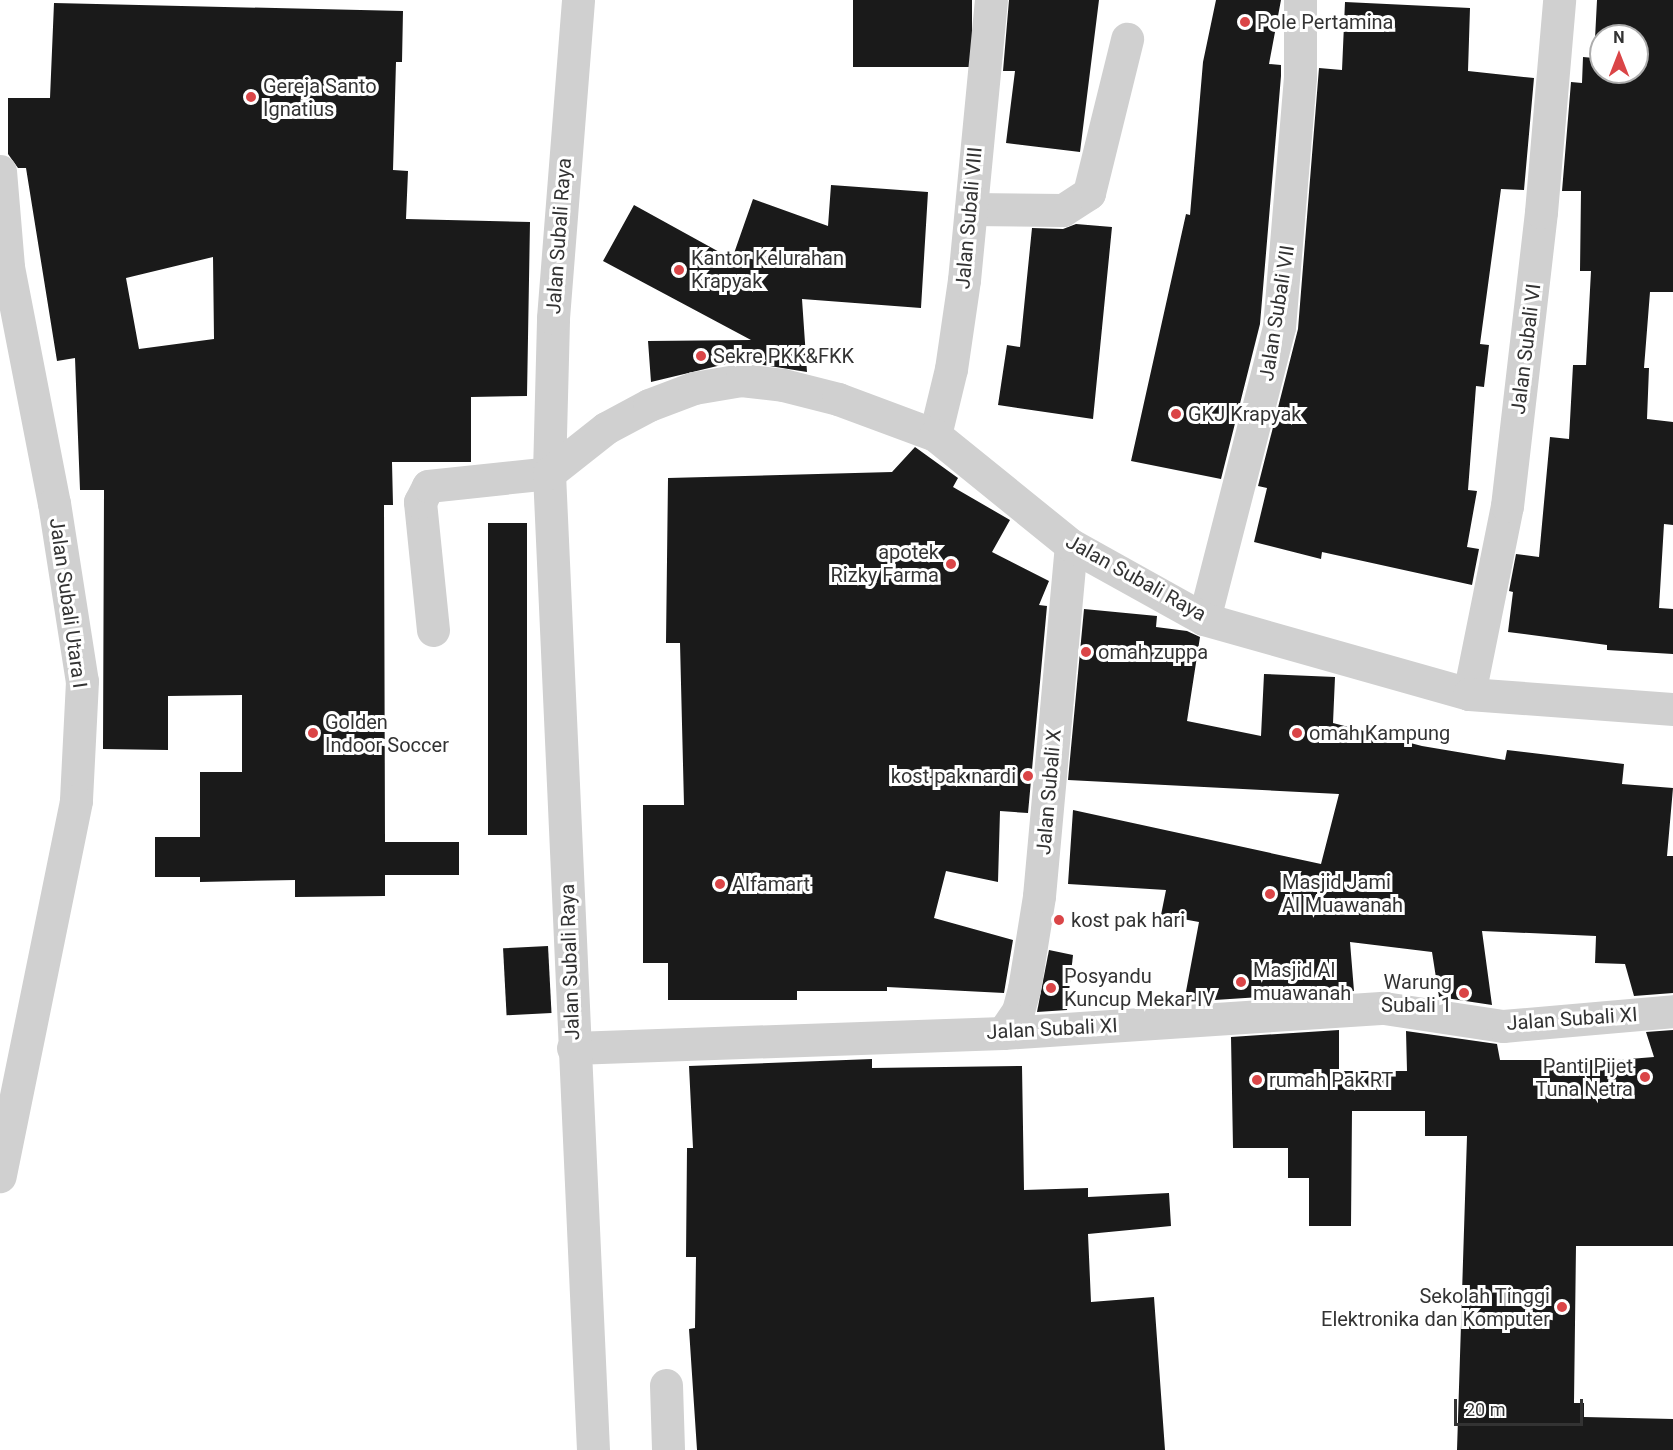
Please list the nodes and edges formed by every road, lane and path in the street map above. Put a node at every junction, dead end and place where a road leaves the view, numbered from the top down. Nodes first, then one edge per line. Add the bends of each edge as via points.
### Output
1 (578, 0) edge
2 (991, 0) edge
3 (1300, 0) edge
4 (1559, 0) edge
5 (1127, 39) dead end
6 (0, 171) edge
7 (971, 209) junction
8 (935, 435) junction
9 (549, 473) junction
10 (1071, 545) junction
11 (1204, 619) junction
12 (432, 630) dead end
13 (1469, 694) junction
14 (1673, 709) edge
15 (1673, 1011) edge
16 (1003, 1033) junction
17 (573, 1048) junction
18 (0, 1176) edge
19 (666, 1385) dead end
20 (593, 1450) edge
21 (668, 1450) edge

1 - 9 street, Jalan Subali Raya via 553,318
2 - 7 street, Jalan Subali VIII
3 - 11 street, Jalan Subali VII via 1300,77 1279,327
4 - 13 street, Jalan Subali VI via 1541,212 1507,506
5 - 7 street via 1089,193 1064,210
6 - 18 street, Jalan Subali Utara I via 8,267 54,503 82,681 76,801
7 - 8 street, Jalan Subali VIII via 951,369
8 - 9 street, Jalan Subali Raya via 838,399 783,385 741,380 694,388 649,405 606,428
8 - 10 street, Jalan Subali Raya
9 - 12 street via 428,486 420,502
9 - 17 street, Jalan Subali Raya
10 - 11 street, Jalan Subali Raya
10 - 16 street, Jalan Subali X via 1039,896 1024,989 1018,1011
11 - 13 street, Jalan Subali Raya
13 - 14 street, Jalan Subali Raya
15 - 16 street, Jalan Subali XI via 1503,1026 1384,1008
16 - 17 street, Jalan Subali XI
17 - 20 street, Jalan Subali Raya
19 - 21 street

